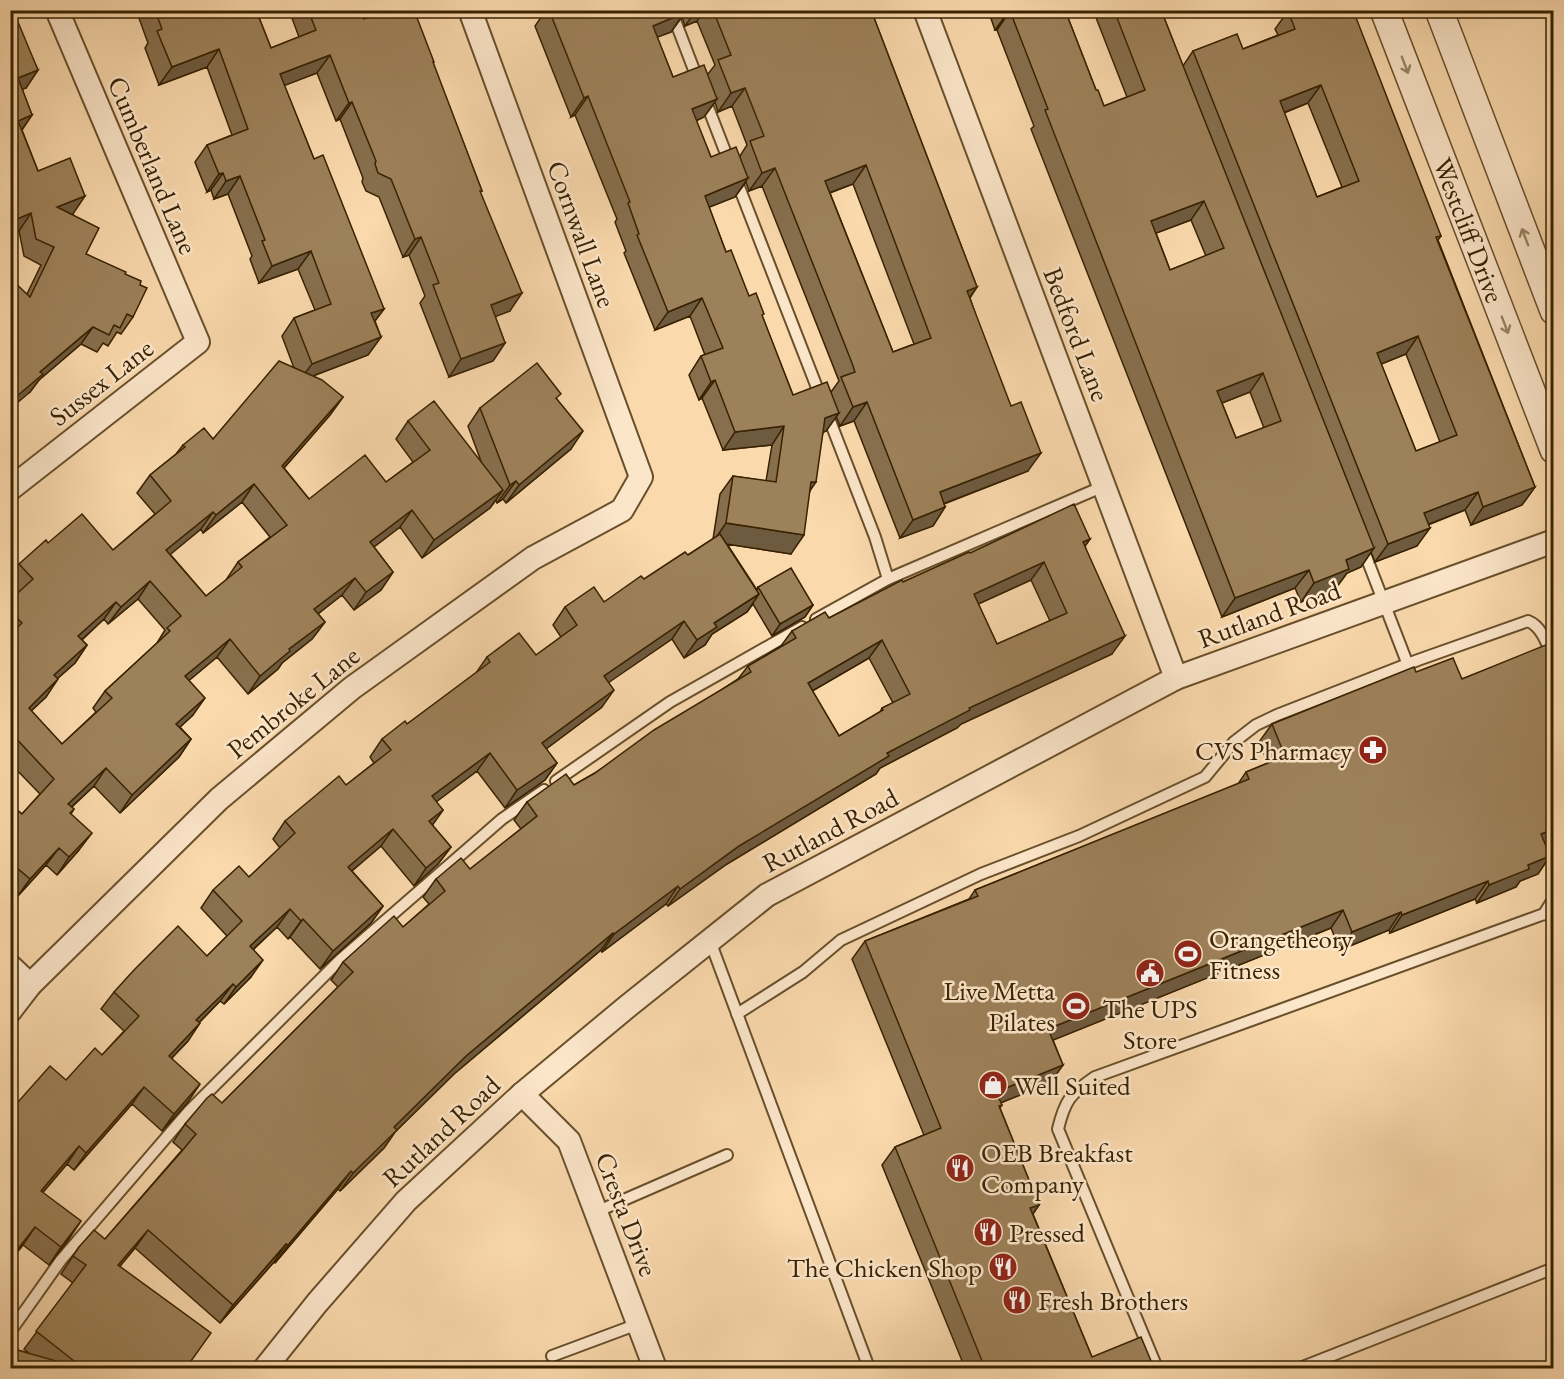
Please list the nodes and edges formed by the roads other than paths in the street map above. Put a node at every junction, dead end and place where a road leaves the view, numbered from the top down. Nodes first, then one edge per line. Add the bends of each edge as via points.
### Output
1 (57, 10) edge
2 (470, 10) edge
3 (671, 10) edge
4 (925, 10) edge
5 (1384, 10) edge
6 (1439, 10) edge
7 (1554, 311) edge
8 (198, 342) joint
9 (1554, 450) edge
10 (641, 477) joint
11 (1104, 486) junction
12 (10, 489) edge
13 (1358, 537) edge
14 (1554, 541) edge
15 (888, 579) junction
16 (1384, 603) junction
17 (1554, 661) edge
18 (1408, 665) junction
19 (1176, 678) junction
20 (1554, 898) edge
21 (1549, 915) edge
22 (710, 940) junction
23 (10, 966) edge
24 (30, 986) junction
25 (10, 1011) edge
26 (738, 1014) junction
27 (522, 1094) junction
28 (727, 1155) dead end
29 (596, 1212) junction
30 (1554, 1268) edge
31 (638, 1324) junction
32 (10, 1332) edge
33 (552, 1356) dead end
34 (265, 1368) edge
35 (654, 1368) edge
36 (869, 1368) edge
37 (1157, 1368) edge
38 (1300, 1368) edge

1 - 8 street, Cumberland Lane
2 - 10 street, Cornwall Lane
3 - 15 lane
4 - 11 street, Bedford Lane
5 -> 9 street, Westcliff Drive
7 -> 6 street, Westcliff Drive
8 - 12 street, Sussex Lane
10 - 24 street, Pembroke Lane via 622,510 533,558 352,688 219,799
11 - 15 lane
11 - 19 street, Bedford Lane
13 - 16 lane
14 - 16 street, Rutland Road
15 - 32 lane via 670,702 502,819 340,960 189,1111 61,1260
16 - 18 lane
16 - 19 street, Rutland Road
17 - 18 lane via 1537,626 1528,621
18 - 26 lane via 1256,725 1234,742 1205,777 1079,836 981,874 842,940 803,972
19 - 22 street, Rutland Road via 767,895
20 - 21 lane
21 - 37 lane via 1095,1077 1073,1092 1058,1130
22 - 26 lane
22 - 27 street, Rutland Road
23 - 24 street
24 - 25 street, Pembroke Lane
26 - 36 lane
27 - 29 street, Cresta Drive via 569,1141
27 - 34 street, Rutland Road via 406,1201
28 - 29 lane
29 - 31 street, Cresta Drive
30 - 38 lane
31 - 33 lane
31 - 35 street, Cresta Drive

